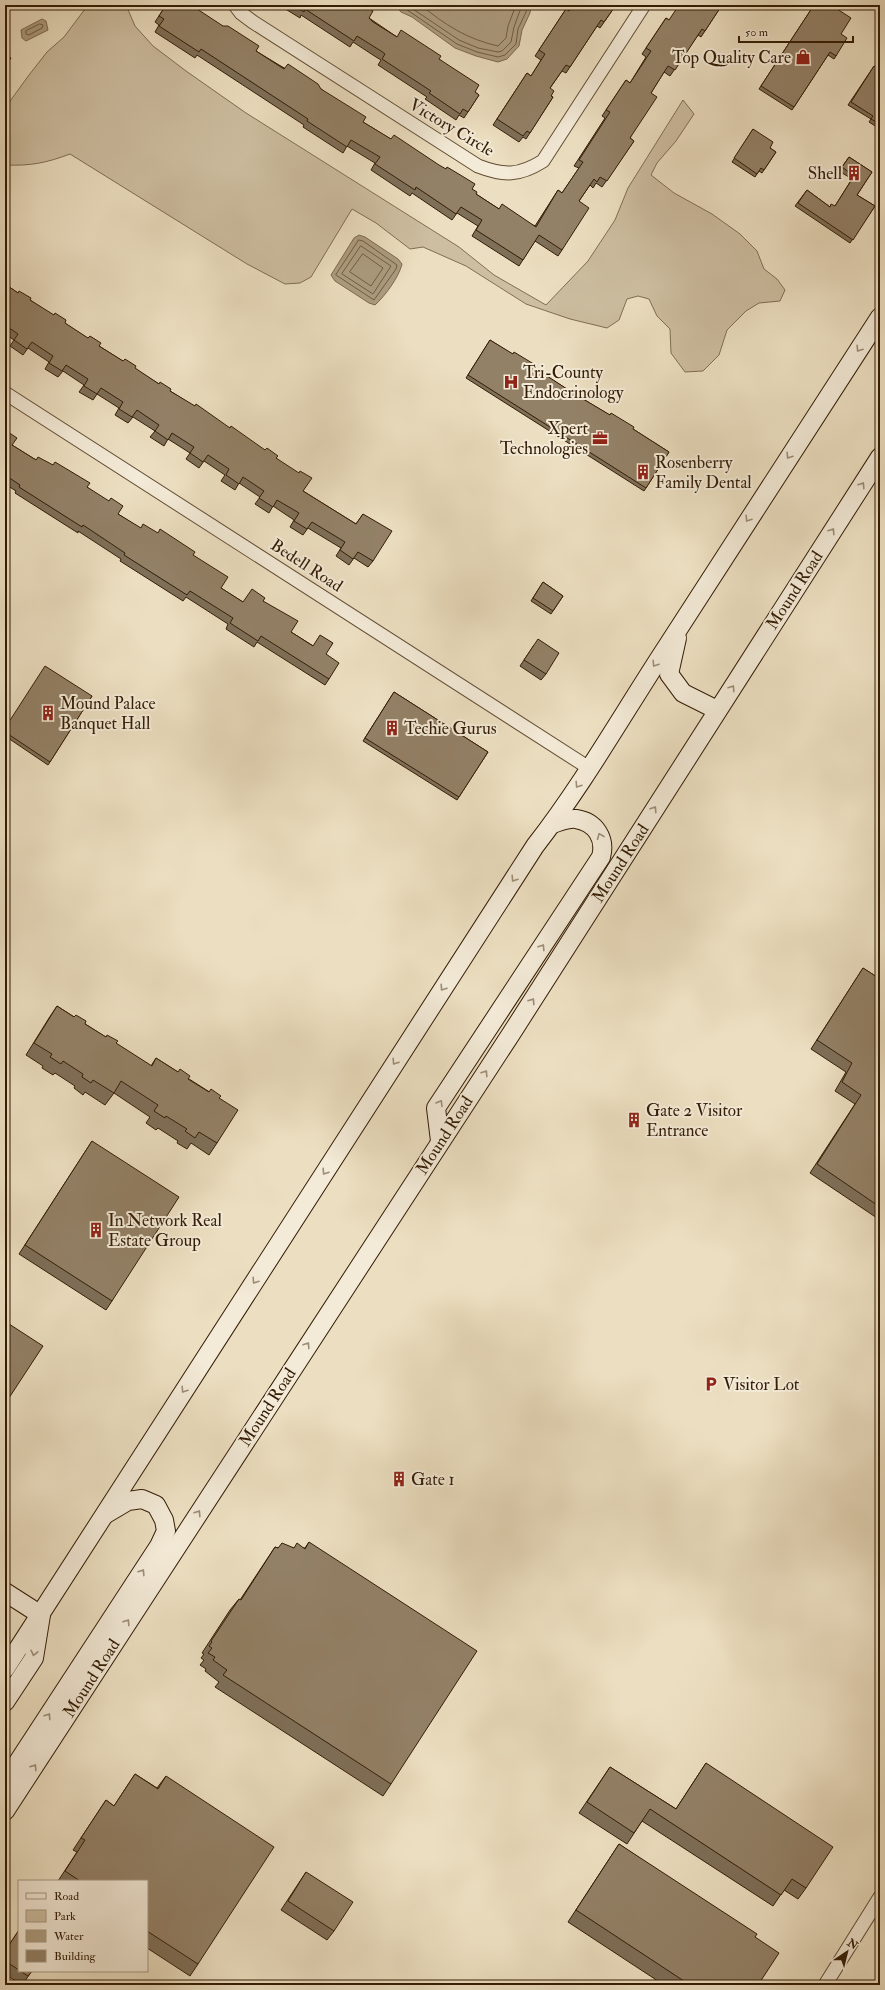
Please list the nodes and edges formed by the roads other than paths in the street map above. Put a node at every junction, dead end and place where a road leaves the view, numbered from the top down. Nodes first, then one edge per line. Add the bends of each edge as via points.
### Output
1 (235, 5) edge
2 (644, 5) edge
3 (880, 317) edge
4 (5, 393) edge
5 (880, 457) edge
6 (680, 626) junction
7 (717, 710) junction
8 (589, 768) junction
9 (552, 824) junction
10 (440, 1140) junction
11 (104, 1515) junction
12 (5, 1592) edge
13 (41, 1615) junction
14 (5, 1669) edge
15 (5, 1702) edge
16 (5, 1800) edge
17 (5, 1811) edge
18 (880, 1897) edge
19 (825, 1985) edge

1 - 2 street, Victory Circle via 253,22 478,166 496,173 514,174 528,171 543,161
3 -> 6 main road
4 - 8 street, Bedell Road
7 -> 5 main road, Mound Road
6 - 7 main road via 669,674 683,693
6 -> 8 main road
10 -> 7 main road, Mound Road via 511,1034
8 -> 9 main road
10 -> 9 main road via 436,1108 601,857 604,847 598,831 589,824 575,819
9 -> 11 main road
17 -> 10 main road, Mound Road
11 - 13 main road
16 -> 11 main road via 18,1762 159,1546 166,1531 164,1520 156,1506 142,1499 128,1501
12 - 13 main road
13 - 14 main road
13 -> 15 main road via 34,1658
18 - 19 street

